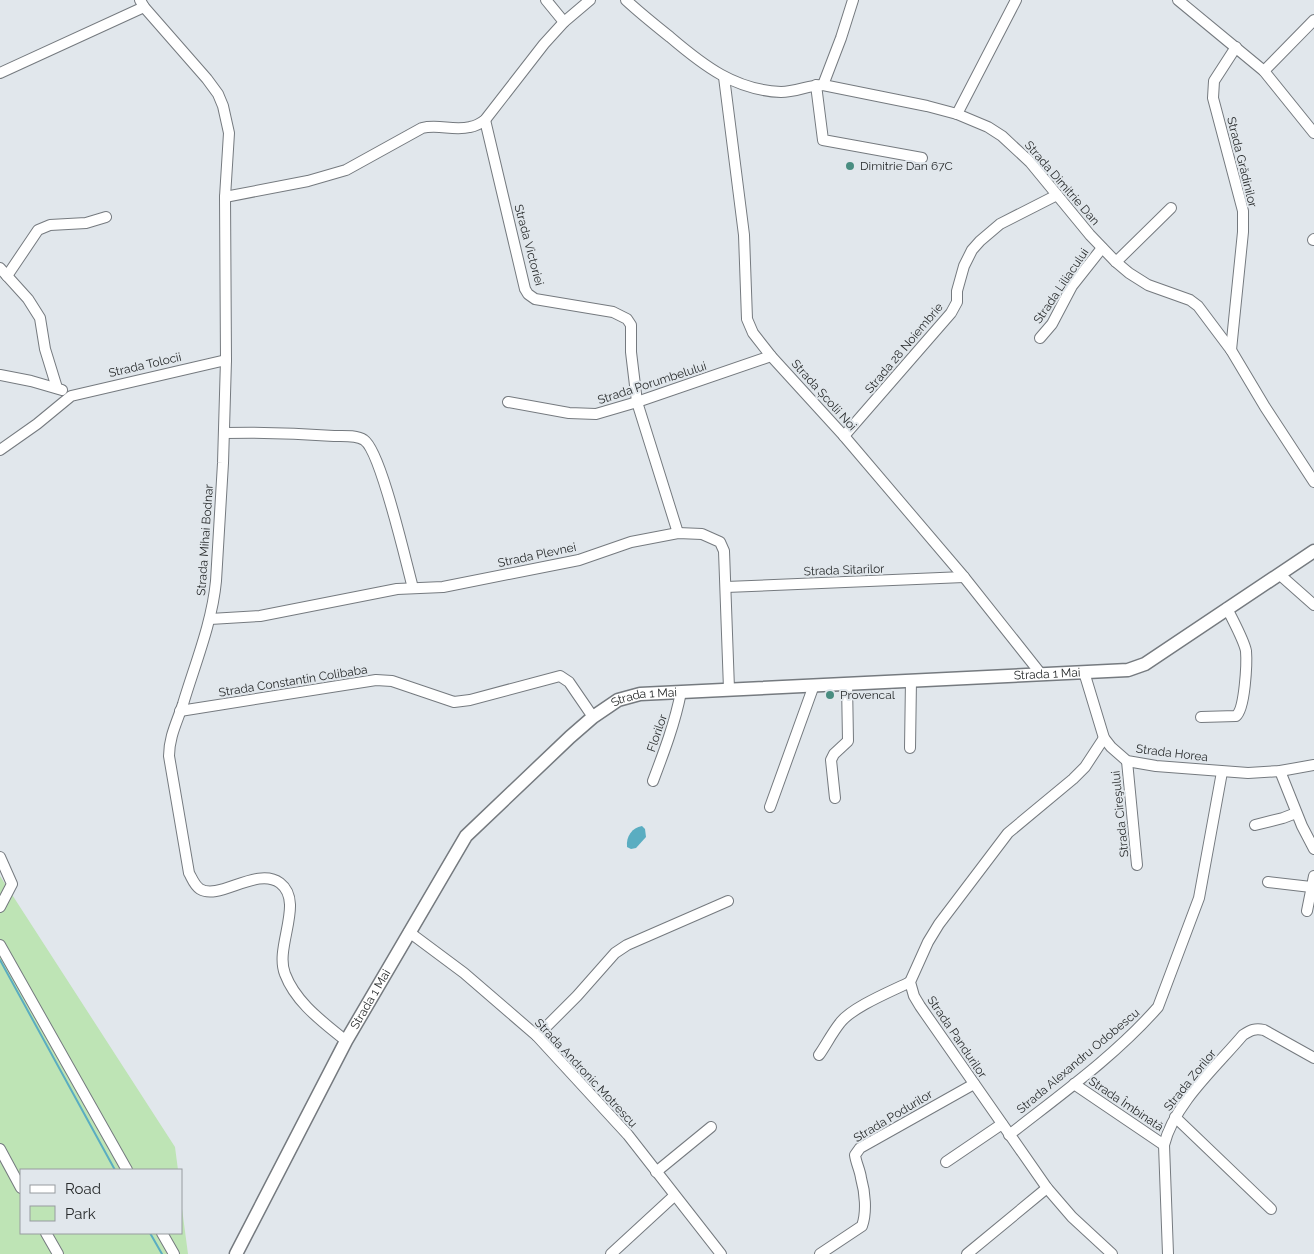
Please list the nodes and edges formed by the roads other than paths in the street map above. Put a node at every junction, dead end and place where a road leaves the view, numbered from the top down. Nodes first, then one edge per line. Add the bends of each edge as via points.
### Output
1 (546, 0) edge
2 (590, 0) edge
3 (626, 0) edge
4 (854, 0) edge
5 (1016, 0) edge
6 (1184, 2) edge
7 (142, 4) edge
8 (1314, 20) edge
9 (564, 22) junction
10 (1236, 47) junction
11 (1264, 72) junction
12 (0, 73) edge
13 (724, 77) junction
14 (819, 85) junction
15 (957, 114) junction
16 (485, 120) junction
17 (1314, 133) edge
18 (922, 158) dead end
19 (1057, 195) junction
20 (224, 198) junction
21 (1171, 208) dead end
22 (106, 217) dead end
23 (1102, 248) junction
24 (1116, 262) junction
25 (3, 272) edge
26 (1040, 338) dead end
27 (1231, 350) junction
28 (771, 356) junction
29 (226, 360) junction
30 (0, 375) edge
31 (57, 388) junction
32 (70, 396) junction
33 (508, 402) dead end
34 (637, 402) junction
35 (224, 433) junction
36 (844, 436) junction
37 (0, 450) edge
38 (1314, 482) edge
39 (678, 533) junction
40 (1314, 551) edge
41 (1279, 574) junction
42 (964, 578) junction
43 (726, 587) junction
44 (413, 588) junction
45 (1314, 605) edge
46 (1227, 608) junction
47 (210, 619) junction
48 (1084, 672) junction
49 (1041, 674) junction
50 (911, 680) junction
51 (847, 683) junction
52 (814, 685) junction
53 (729, 689) junction
54 (681, 692) junction
55 (180, 711) junction
56 (1201, 716) dead end
57 (593, 717) junction
58 (1104, 738) junction
59 (910, 748) dead end
60 (1127, 760) junction
61 (1314, 765) edge
62 (1280, 771) junction
63 (1222, 772) junction
64 (653, 781) dead end
65 (835, 798) dead end
66 (770, 806) dead end
67 (1296, 813) junction
68 (1255, 825) dead end
69 (1314, 849) edge
70 (0, 857) edge
71 (1137, 865) dead end
72 (1314, 876) edge
73 (1268, 882) dead end
74 (1311, 887) junction
75 (728, 900) dead end
76 (0, 908) edge
77 (1307, 911) dead end
78 (409, 932) junction
79 (0, 945) edge
80 (910, 982) junction
81 (537, 1036) junction
82 (346, 1041) junction
83 (819, 1055) dead end
84 (1314, 1058) edge
85 (974, 1084) junction
86 (1074, 1084) junction
87 (1175, 1117) junction
88 (1002, 1124) junction
89 (711, 1127) dead end
90 (1010, 1135) junction
91 (1164, 1145) junction
92 (0, 1149) edge
93 (946, 1162) dead end
94 (126, 1169) edge
95 (656, 1172) junction
96 (20, 1186) edge
97 (1047, 1188) junction
98 (674, 1196) junction
99 (1270, 1209) dead end
100 (47, 1234) edge
101 (163, 1234) edge
102 (58, 1254) edge
103 (174, 1254) edge
104 (236, 1254) edge
105 (611, 1254) edge
106 (721, 1254) edge
107 (820, 1254) edge
108 (967, 1254) edge
109 (1112, 1254) edge
110 (1168, 1254) edge

1 - 9 street
2 - 9 street
3 - 13 street, Strada Dimitrie Dan via 702,64
4 - 14 street
5 - 15 street
6 - 10 street
7 - 12 street
7 - 20 street, Strada Mihai Bodnar via 218,94 229,133
8 - 11 street
9 - 16 street
10 - 11 street
10 - 27 street, Strada Grădinilor via 1214,81 1213,98 1243,211
11 - 17 street
13 - 14 street, Strada Dimitrie Dan via 773,91 796,91
13 - 28 street, Strada Școlii Noi via 744,235 747,319 753,333
14 - 15 street, Strada Dimitrie Dan
14 - 18 street via 823,140
15 - 19 street, Strada Dimitrie Dan via 988,127 1016,148
16 - 20 street via 461,129 422,128 346,170
16 - 34 street, Strada Victoriei via 525,289 535,299 613,312 626,319 631,325
19 - 23 street, Strada Dimitrie Dan
19 - 36 street, Strada 28 Noiembrie via 1000,224 972,250 964,266 957,302 951,313
20 - 29 street, Strada Mihai Bodnar
21 - 24 street
22 - 25 street via 86,223 50,225 38,230
23 - 24 street, Strada Dimitrie Dan
23 - 26 street, Strada Liliacului via 1072,286 1052,324
24 - 27 street, Strada Dimitrie Dan via 1133,277 1198,306
25 - 31 street via 28,299 40,318 45,350
27 - 38 street, Strada Dimitrie Dan
28 - 34 street, Strada Porumbelului
28 - 36 street, Strada Școlii Noi
29 - 32 street, Strada Tolocii
29 - 35 street, Strada Mihai Bodnar
30 - 31 street
31 - 32 street
32 - 37 street, Strada Tolocii
33 - 34 street, Strada Porumbelului via 569,413 596,414
34 - 39 street, Strada Victoriei
35 - 44 street via 304,433 355,437 366,442 390,498
35 - 47 street, Strada Mihai Bodnar via 215,599
36 - 42 street, Strada Școlii Noi
39 - 43 street, Strada Plevnei via 702,534 720,542 724,551
39 - 44 street, Strada Plevnei via 631,542 579,560 519,573 443,587
40 - 41 main road, Strada 1 Mai
41 - 45 street
41 - 46 main road, Strada 1 Mai
42 - 43 street, Strada Sitarilor
42 - 49 street, Strada Școlii Noi
43 - 53 street, Strada Plevnei
44 - 47 street, Strada Plevnei via 260,616
46 - 48 main road, Strada 1 Mai via 1137,668
46 - 56 street via 1246,650 1242,704 1236,716
47 - 55 street, Strada Mihai Bodnar
48 - 49 main road, Strada 1 Mai
48 - 58 street, Strada Horea
49 - 50 main road, Strada 1 Mai
50 - 51 main road, Strada 1 Mai
50 - 59 street
51 - 52 main road, Strada 1 Mai
51 - 65 street via 848,741 831,760
52 - 53 main road, Strada 1 Mai
52 - 66 street
53 - 54 main road, Strada 1 Mai
54 - 57 main road, Strada 1 Mai via 640,694 618,700
54 - 64 street, Florilor via 666,750
55 - 57 street, Strada Constantin Colibaba via 376,680 399,683 454,702 560,676 569,682
55 - 82 street, Strada Mihai Bodnar via 170,736 169,756 189,873 195,885 206,891 262,879 272,879 281,884 291,899 282,956 284,973 305,1005
57 - 78 main road, Strada 1 Mai via 466,836
58 - 60 street, Strada Horea
58 - 80 street via 1073,779 1008,833 938,924
60 - 63 street, Strada Horea
60 - 71 street, Strada Cireşului
61 - 62 street, Strada Horea
62 - 63 street, Strada Horea
62 - 67 street
63 - 86 street, Strada Alexandru Odobescu via 1199,898 1158,1007
67 - 68 street
67 - 69 street
70 - 76 street via 12,884
72 - 74 street
73 - 74 street
74 - 77 street
75 - 81 street via 615,953
78 - 81 street, Strada Andronic Motrescu via 464,973
78 - 82 main road, Strada 1 Mai
79 - 94 street
80 - 83 street via 845,1018
80 - 85 street, Strada Pandurilor via 914,996
81 - 95 street, Strada Andronic Motrescu via 628,1135
82 - 104 main road, Strada 1 Mai
84 - 87 street, Strada Zorilor via 1264,1030 1250,1030
85 - 88 street, Strada Pandurilor
85 - 107 street, Strada Podurilor via 860,1148 855,1154 865,1204 862,1226
86 - 90 street, Strada Alexandru Odobescu
86 - 91 street, Strada Îmbinată
87 - 91 street, Strada Zorilor
87 - 99 street
88 - 90 street, Strada Pandurilor
88 - 93 street
89 - 95 street
90 - 97 street, Strada Pandurilor
91 - 110 street, Strada Zorilor
92 - 96 street
95 - 98 street, Strada Andronic Motrescu
97 - 108 street
97 - 109 street, Strada Pandurilor via 1072,1217
98 - 105 street
98 - 106 street, Strada Andronic Motrescu
100 - 102 street
101 - 103 street

